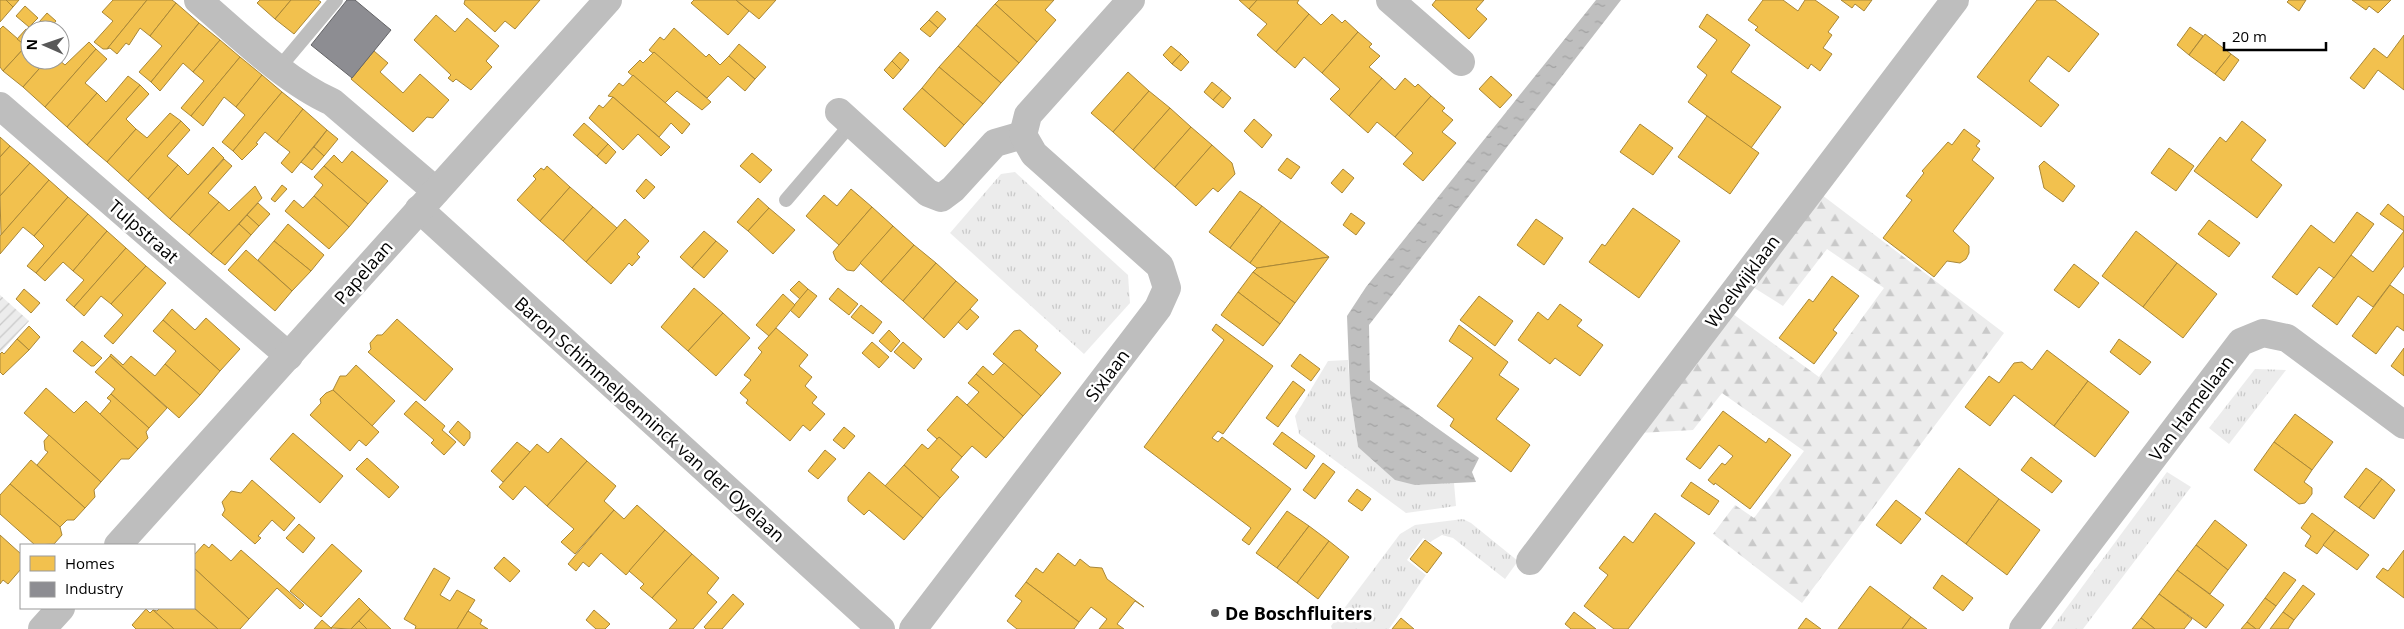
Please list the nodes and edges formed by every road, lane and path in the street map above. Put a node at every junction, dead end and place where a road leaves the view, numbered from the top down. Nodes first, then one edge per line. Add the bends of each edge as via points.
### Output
1 (198, 0) edge
2 (336, 0) edge
3 (608, 0) edge
4 (1131, 0) edge
5 (1390, 0) edge
6 (1955, 0) edge
7 (1460, 62) dead end
8 (279, 68) junction
9 (0, 106) edge
10 (846, 118) joint
11 (1023, 135) junction
12 (427, 200) junction
13 (786, 200) dead end
14 (289, 356) junction
15 (2404, 425) edge
16 (119, 544) edge
17 (1530, 561) dead end
18 (60, 609) edge
19 (42, 629) edge
20 (881, 629) edge
21 (913, 629) edge
22 (2022, 629) edge

1 - 8 street, Baron Schimmelpenninck van der Oyelaan
2 - 8 lane
3 - 12 street, Papelaan
4 - 11 street via 1028,116
5 - 7 street
6 - 17 street, Woelwijklaan
8 - 12 street, Baron Schimmelpenninck van der Oyelaan via 316,95 332,102
9 - 14 street, Tulpstraat
10 - 11 street via 928,193 941,198 954,189 995,143
10 - 13 lane
11 - 21 street, Sixlaan via 1034,154 1160,266 1167,288 1158,308
12 - 14 street, Papelaan
12 - 20 street, Baron Schimmelpenninck van der Oyelaan
14 - 16 street, Papelaan
15 - 22 street, Van Hamellaan via 2287,338 2263,333 2242,342
18 - 19 street

